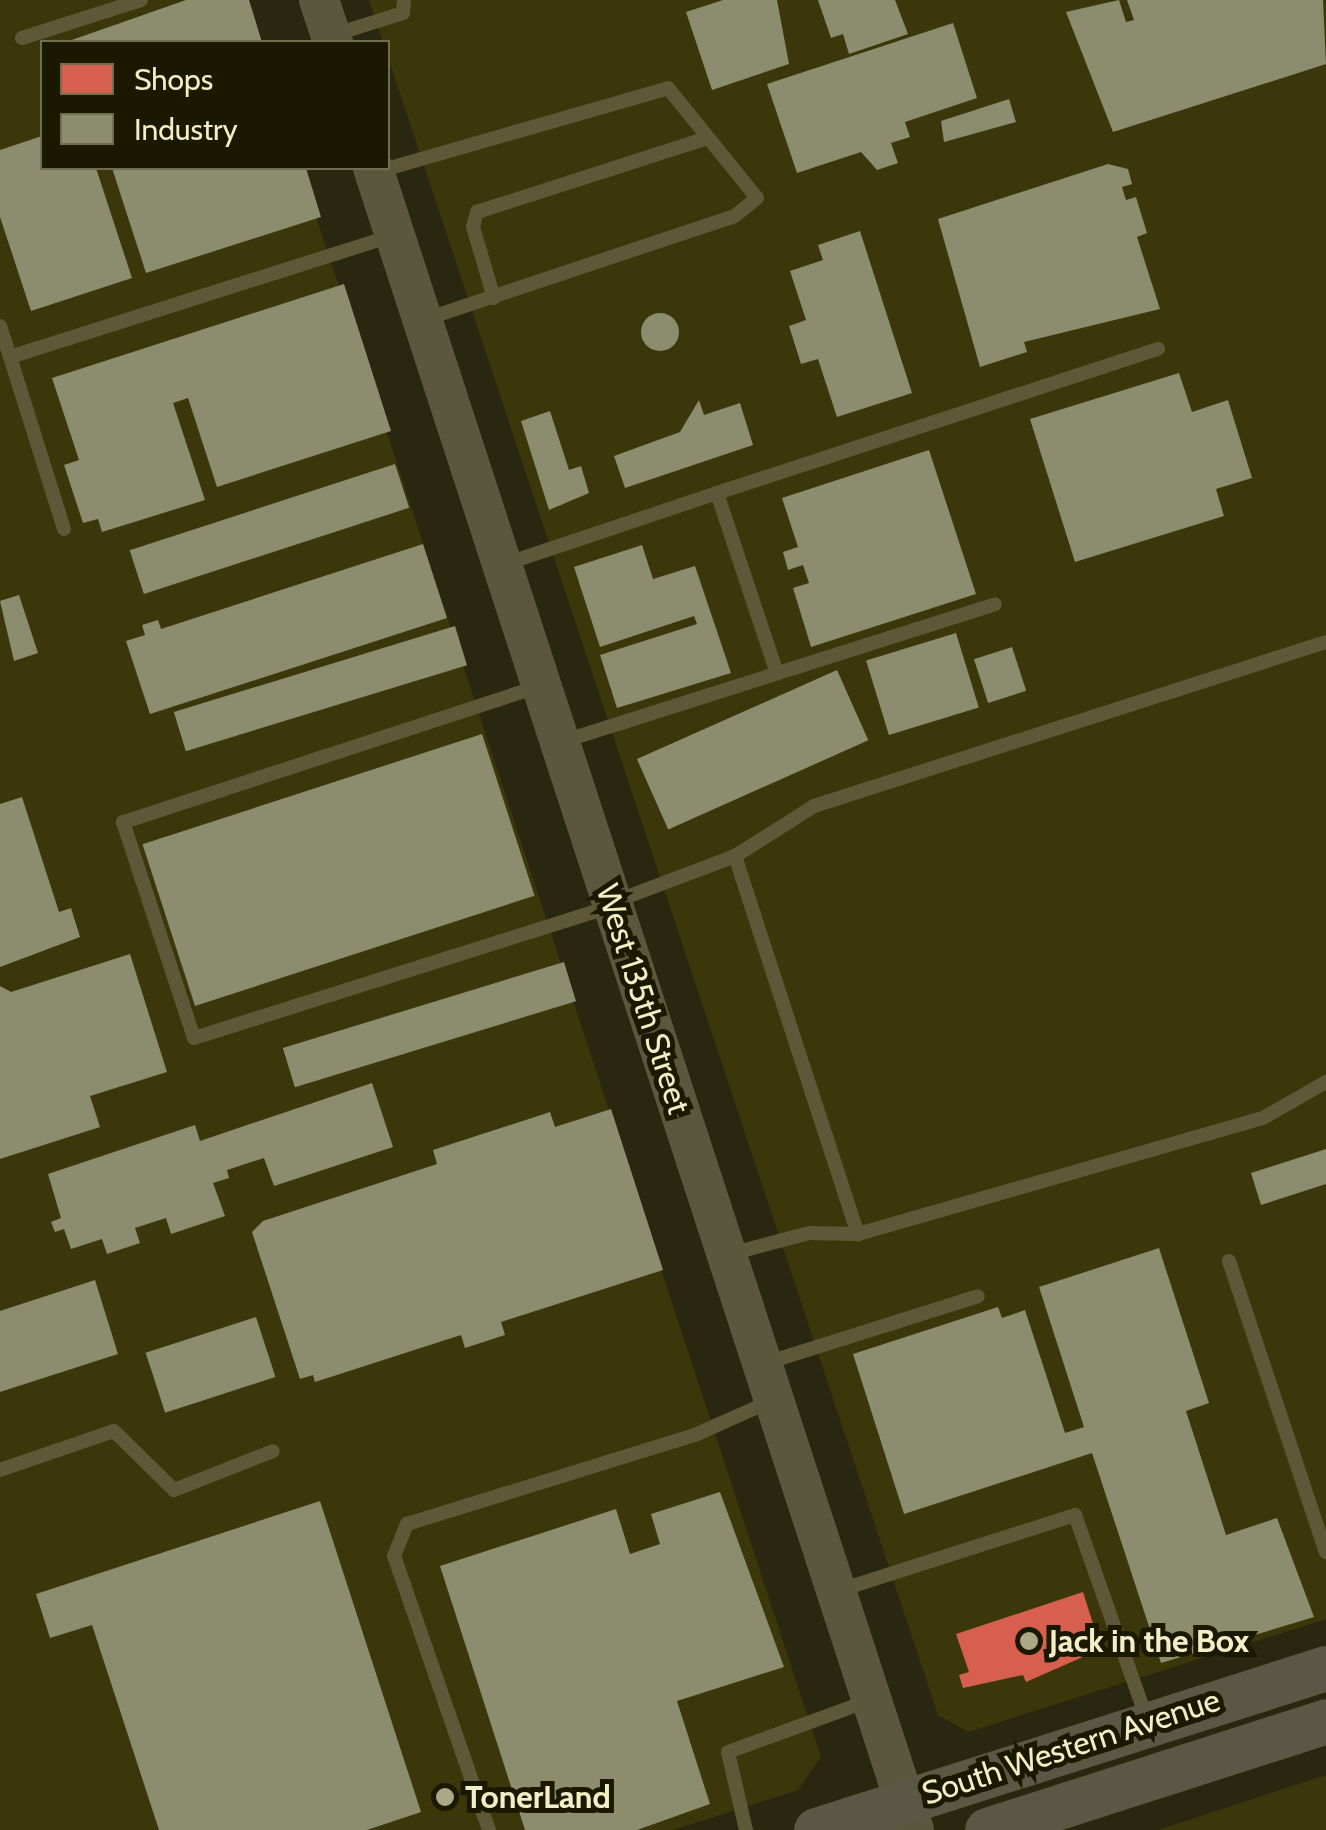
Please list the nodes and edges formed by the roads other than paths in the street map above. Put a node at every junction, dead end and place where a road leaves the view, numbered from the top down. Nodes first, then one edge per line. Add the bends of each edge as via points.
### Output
1 (141, 0) edge
2 (405, 4) edge
3 (327, 26) edge
4 (22, 38) dead end
5 (707, 138) junction
6 (390, 166) edge
7 (374, 170) edge
8 (394, 235) junction
9 (494, 298) junction
10 (422, 320) junction
11 (0, 326) edge
12 (1158, 349) dead end
13 (10, 357) junction
14 (718, 493) junction
15 (64, 529) dead end
16 (502, 565) junction
17 (995, 604) dead end
18 (1326, 642) edge
19 (777, 673) junction
20 (540, 686) junction
21 (559, 743) junction
22 (734, 856) junction
23 (612, 904) junction
24 (1326, 1082) edge
25 (858, 1234) junction
26 (728, 1255) junction
27 (1229, 1261) dead end
28 (978, 1296) dead end
29 (766, 1382) junction
30 (273, 1450) dead end
31 (0, 1470) edge
32 (1326, 1552) edge
33 (834, 1592) junction
34 (1326, 1668) edge
35 (869, 1701) junction
36 (1326, 1721) edge
37 (1148, 1724) junction
38 (909, 1815) edge
39 (489, 1830) edge
40 (746, 1830) edge
41 (816, 1830) edge
42 (987, 1830) edge

1 - 4 lane
2 - 3 lane
5 - 6 lane via 678,90
5 - 9 lane via 477,212 473,228
5 - 9 lane via 757,198 754,206
7 - 8 street, West 135th Street
8 - 10 street, West 135th Street
8 - 13 lane
9 - 10 lane
10 - 16 street, West 135th Street
11 - 13 lane
12 - 14 lane
13 - 15 lane
14 - 16 lane
14 - 19 lane
16 - 20 street, West 135th Street
17 - 19 lane
18 - 22 lane via 814,806
19 - 21 lane
20 - 21 street, West 135th Street
20 - 23 lane via 123,822 194,1038
21 - 23 street, West 135th Street
22 - 23 lane
22 - 25 lane
23 - 26 street, West 135th Street
24 - 25 lane via 1263,1118
25 - 26 lane via 809,1233
26 - 29 street, West 135th Street
27 - 32 lane
28 - 29 lane
29 - 33 street, West 135th Street
29 - 39 lane via 697,1434 407,1524 394,1556
30 - 31 lane via 174,1490 114,1430
33 - 35 street, West 135th Street
33 - 37 lane via 1075,1515
34 - 37 main road, South Western Avenue
35 - 38 street, West 135th Street
35 - 40 lane via 728,1752
36 - 42 main road, South Western Avenue
37 - 38 main road, South Western Avenue
38 - 41 main road, South Western Avenue

